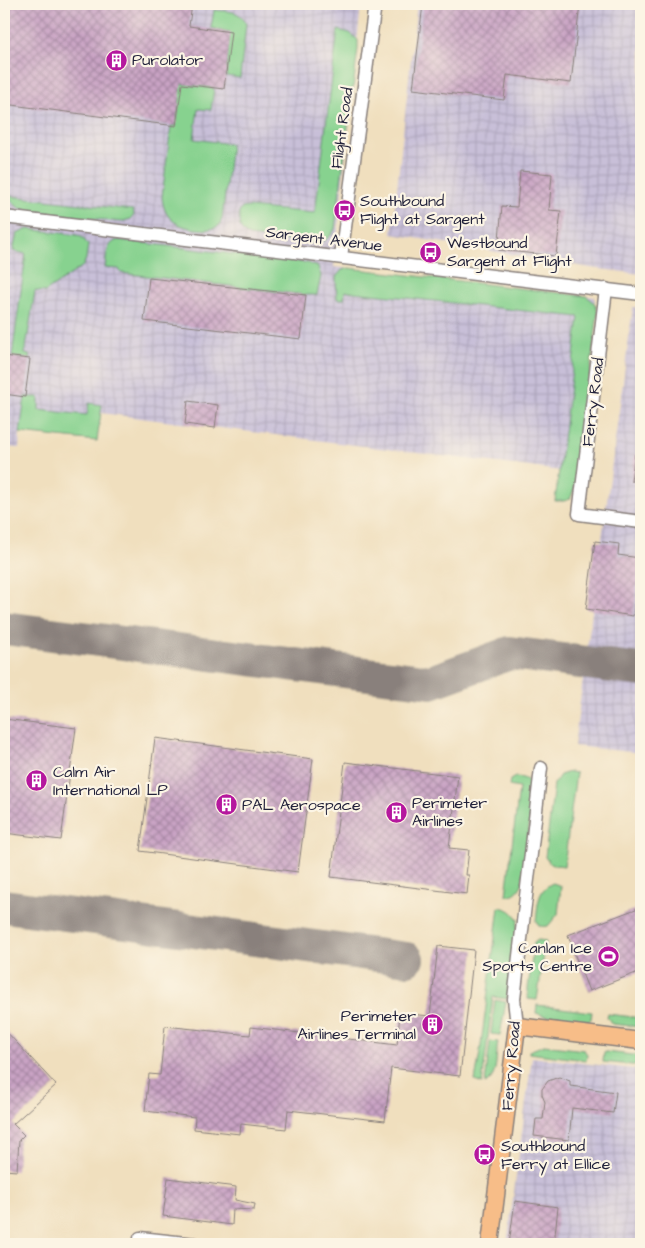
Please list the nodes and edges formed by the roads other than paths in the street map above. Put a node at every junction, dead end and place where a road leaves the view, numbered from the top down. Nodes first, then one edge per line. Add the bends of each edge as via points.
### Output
1 (375, 4) edge
2 (4, 217) edge
3 (341, 258) junction
4 (606, 290) junction
5 (641, 294) edge
6 (641, 522) edge
7 (541, 768) dead end
8 (517, 1026) junction
9 (641, 1041) edge
10 (140, 1238) dead end
11 (195, 1244) edge
12 (490, 1244) edge

1 - 3 street, Flight Road
2 - 3 street, Sargent Avenue
3 - 4 street, Sargent Avenue
4 - 5 street, Sargent Avenue
4 - 6 street, Ferry Road via 579,514
7 - 8 street, Ferry Road via 514,1000
8 - 9 main road
8 - 12 main road, Ferry Road
10 - 11 street

